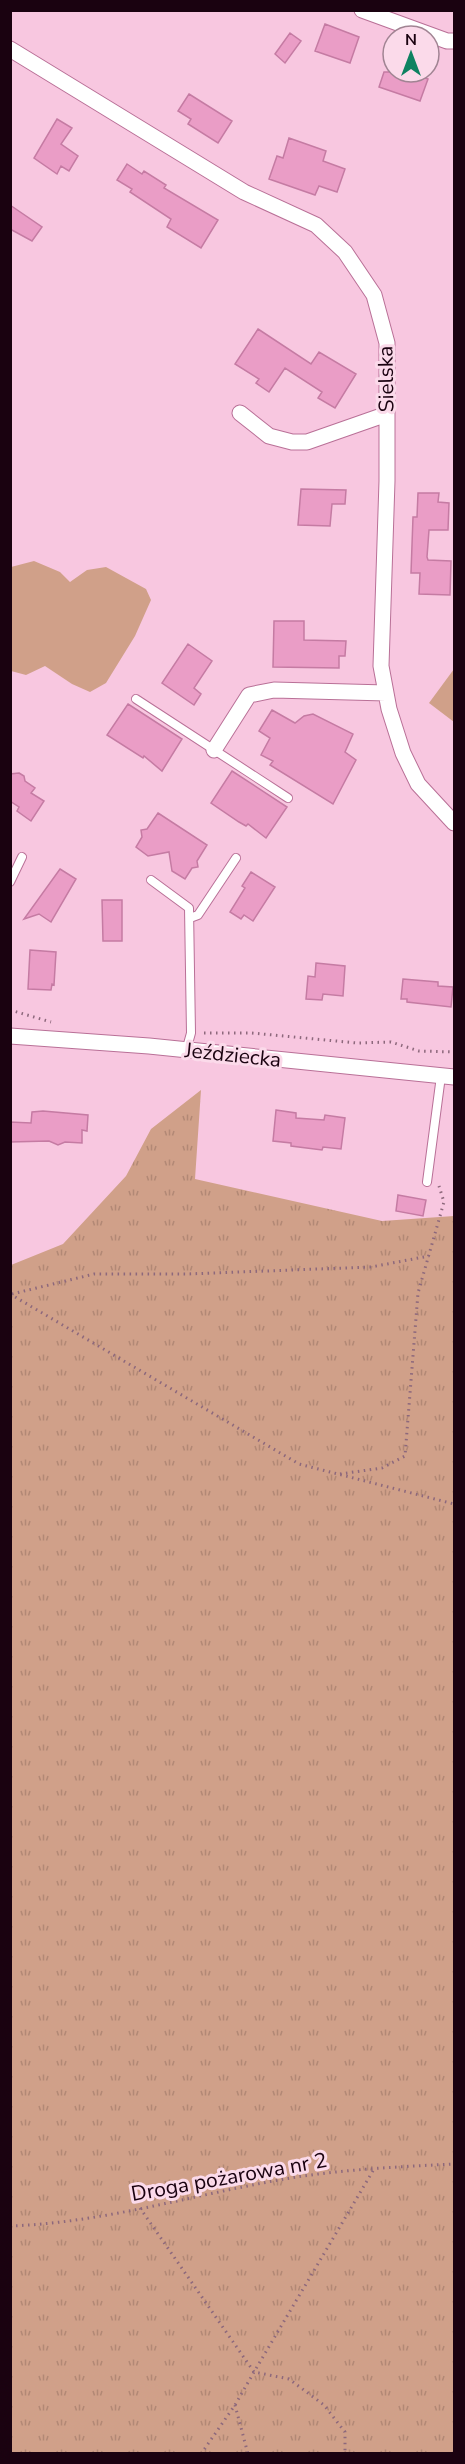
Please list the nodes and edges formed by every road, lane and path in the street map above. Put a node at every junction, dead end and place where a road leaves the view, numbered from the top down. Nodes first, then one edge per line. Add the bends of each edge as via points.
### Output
1 (362, 10) edge
2 (454, 41) edge
3 (10, 49) edge
4 (240, 413) dead end
5 (387, 414) junction
6 (386, 693) junction
7 (136, 699) dead end
8 (214, 750) junction
9 (288, 798) dead end
10 (454, 823) edge
11 (21, 857) dead end
12 (236, 858) dead end
13 (151, 880) dead end
14 (10, 882) edge
15 (190, 918) junction
16 (10, 1010) edge
17 (59, 1024) dead end
18 (191, 1033) junction
19 (10, 1036) edge
20 (186, 1051) junction
21 (454, 1052) edge
22 (448, 1077) edge
23 (430, 1161) junction
24 (427, 1182) dead end
25 (429, 1257) junction
26 (11, 1294) edge
27 (338, 1475) junction
28 (454, 1504) edge
29 (454, 2164) edge
30 (374, 2168) junction
31 (140, 2208) junction
32 (10, 2226) edge
33 (254, 2372) junction
34 (235, 2405) junction
35 (201, 2454) edge
36 (248, 2454) edge
37 (345, 2454) edge

1 - 2 street
3 - 5 street, Sielska via 244,192 316,225 345,252 374,296 387,343
4 - 5 street via 269,436 292,442 307,442
5 - 6 street, Sielska via 381,666
6 - 8 street via 274,690 249,695
6 - 10 street, Sielska via 403,753 418,784
7 - 8 lane
8 - 9 lane
11 - 14 lane
12 - 15 lane via 198,915
13 - 15 lane via 189,908
15 - 18 lane
16 - 17 path
18 - 20 lane
18 - 21 path via 391,1042 419,1052
19 - 20 street, Jeździecka
20 - 22 street, Jeździecka
22 - 23 lane
23 - 24 lane
23 - 25 path via 444,1202
25 - 26 path via 370,1267 94,1274
25 - 27 path via 418,1293 405,1456 382,1468
26 - 27 path via 299,1464
27 - 28 path
29 - 30 path, Droga pożarowa nr 2
30 - 31 path, Droga pożarowa nr 2 via 269,2181
30 - 33 path
31 - 32 path, Droga pożarowa nr 2 via 54,2225
31 - 33 path
33 - 34 path
33 - 37 path via 289,2379 324,2405 345,2432
34 - 35 path
34 - 36 path

